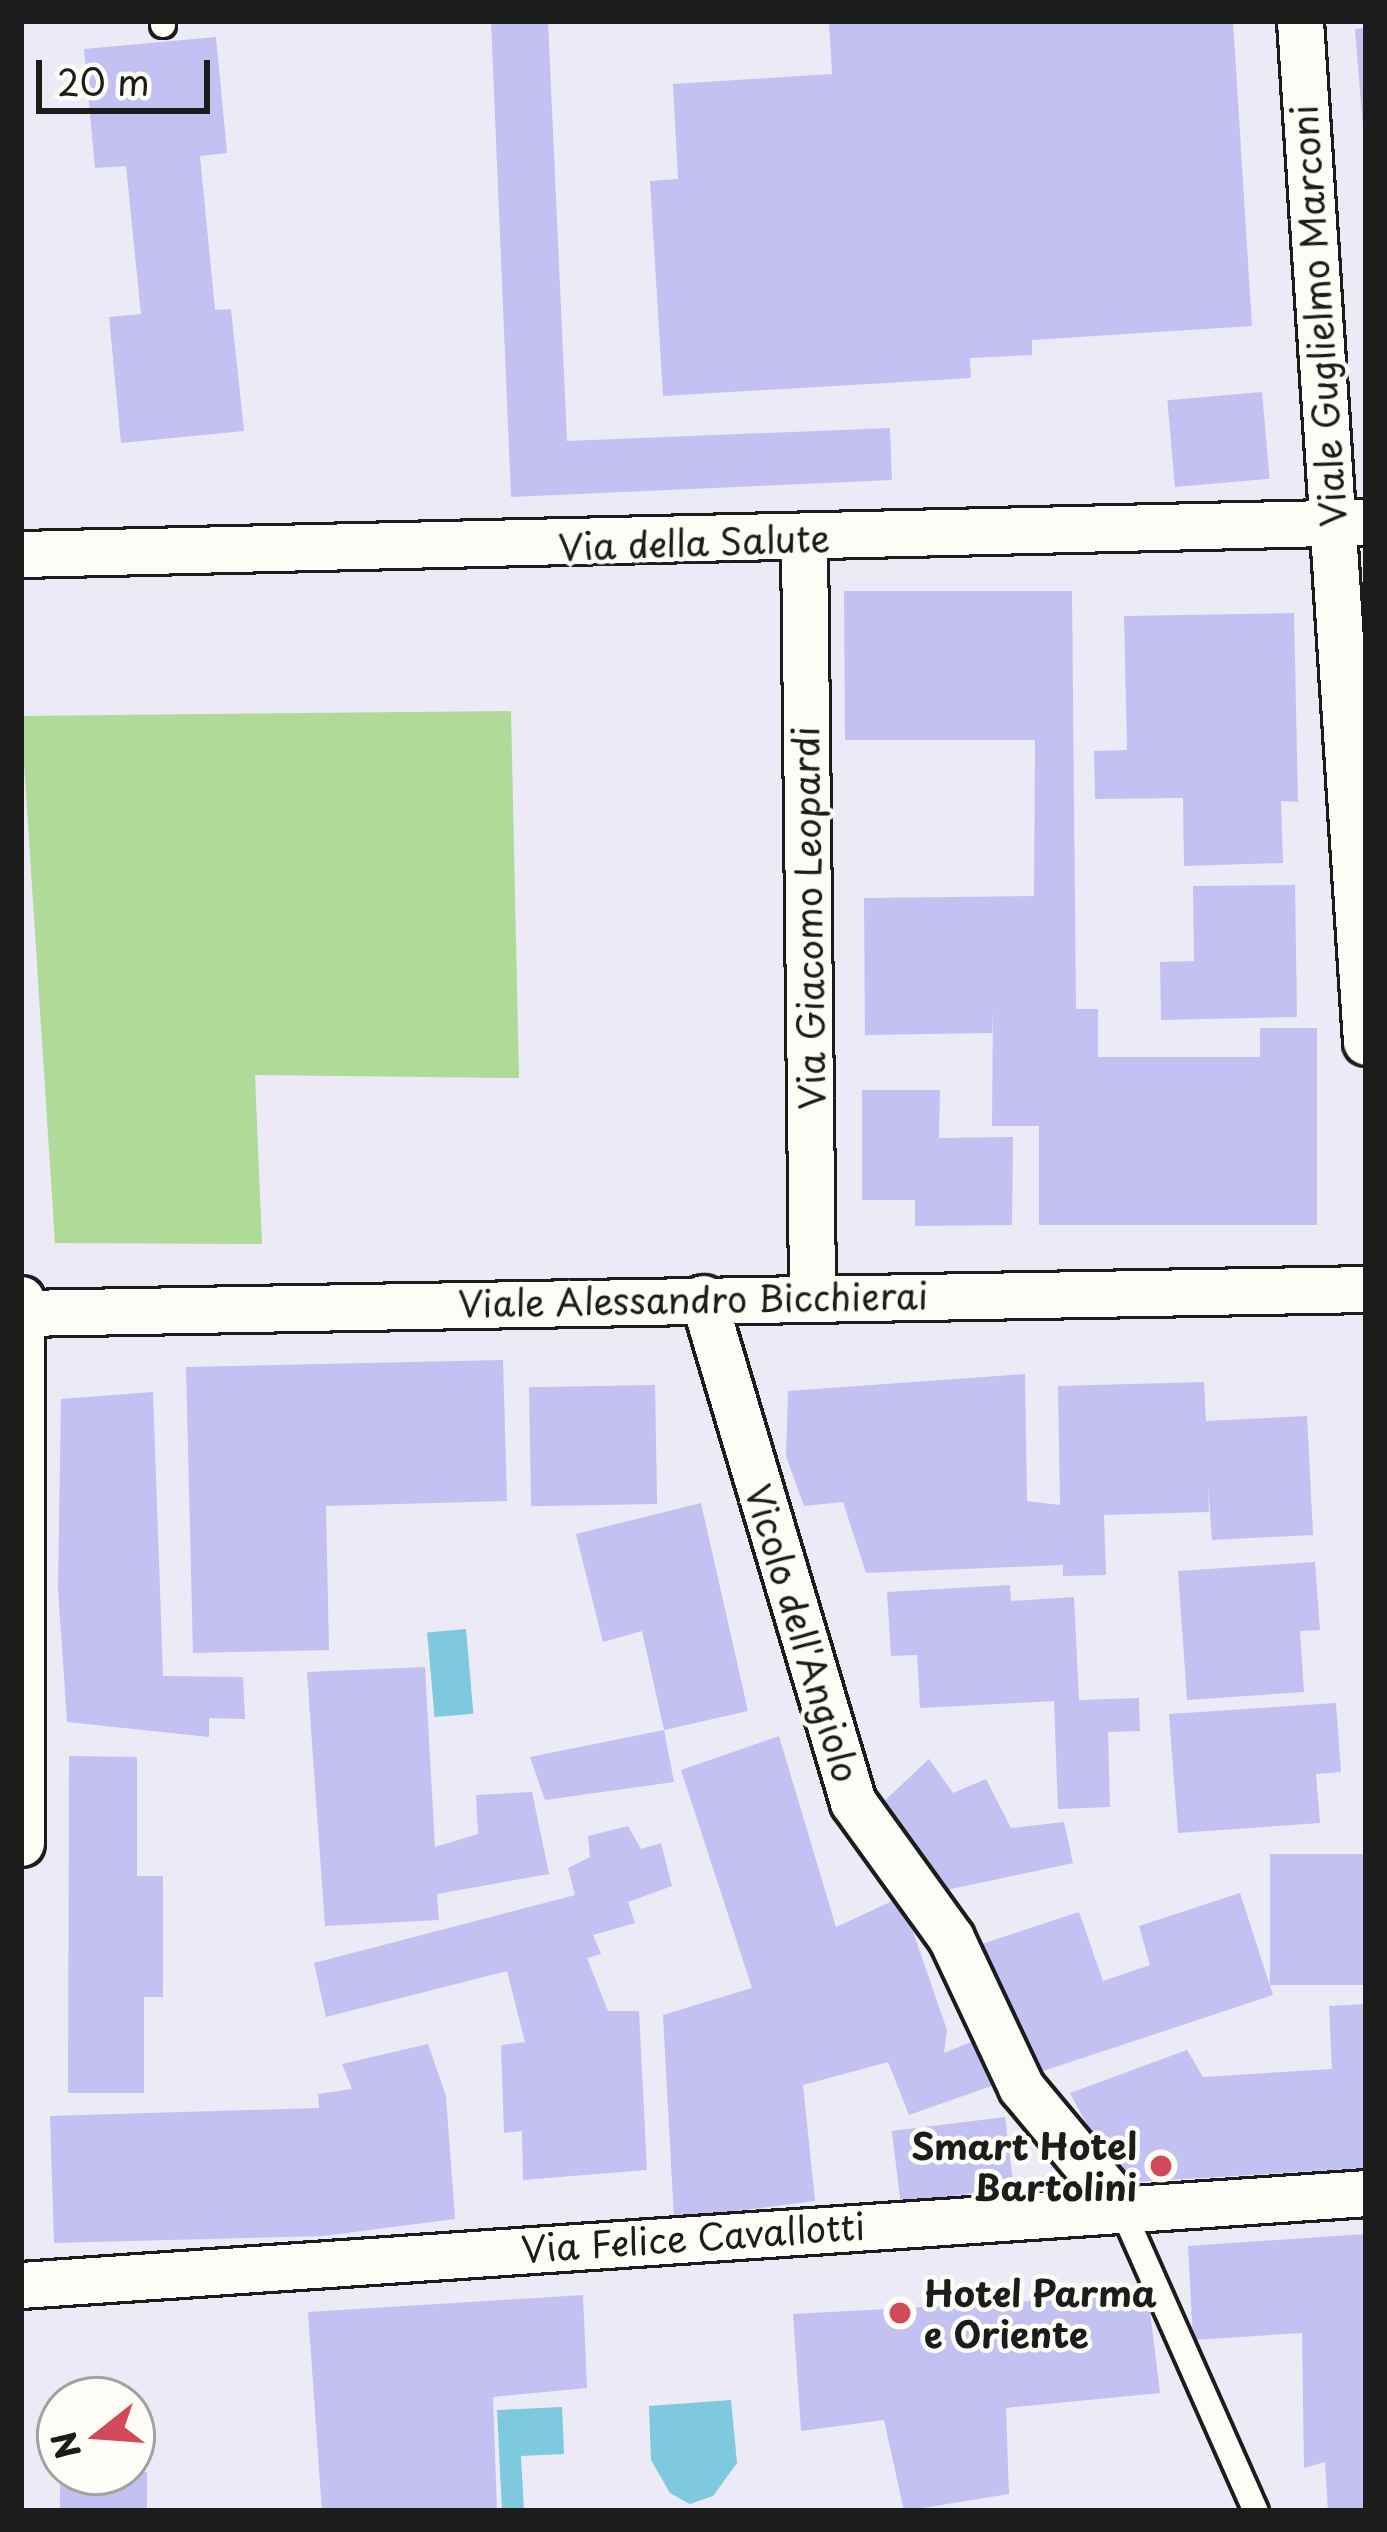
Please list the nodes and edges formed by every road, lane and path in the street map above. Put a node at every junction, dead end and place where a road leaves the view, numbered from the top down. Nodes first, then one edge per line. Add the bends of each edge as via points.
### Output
1 (1300, 21) edge
2 (1348, 523) edge
3 (804, 539) junction
4 (21, 554) edge
5 (1366, 1042) edge
6 (1366, 1289) edge
7 (812, 1296) junction
8 (704, 1298) junction
9 (22, 1308) edge
10 (21, 1843) edge
11 (1366, 2193) edge
12 (1121, 2207) junction
13 (21, 2285) edge
14 (1256, 2511) edge

1 - 2 street, Viale Guglielmo Marconi
2 - 3 street, Via della Salute
2 - 5 street, Viale Guglielmo Marconi
3 - 4 street, Via della Salute
3 - 7 street, Via Giacomo Leopardi
6 - 7 street, Viale Alessandro Bicchierai
7 - 8 street, Viale Alessandro Bicchierai
8 - 9 street, Viale Alessandro Bicchierai
8 - 12 street, Vicolo dell'Angiolo via 854,1802 951,1938 1021,2087
9 - 10 street
11 - 12 street, Via Felice Cavallotti
12 - 13 street, Via Felice Cavallotti
12 - 14 lane, Vicolo dell'Angiolo

